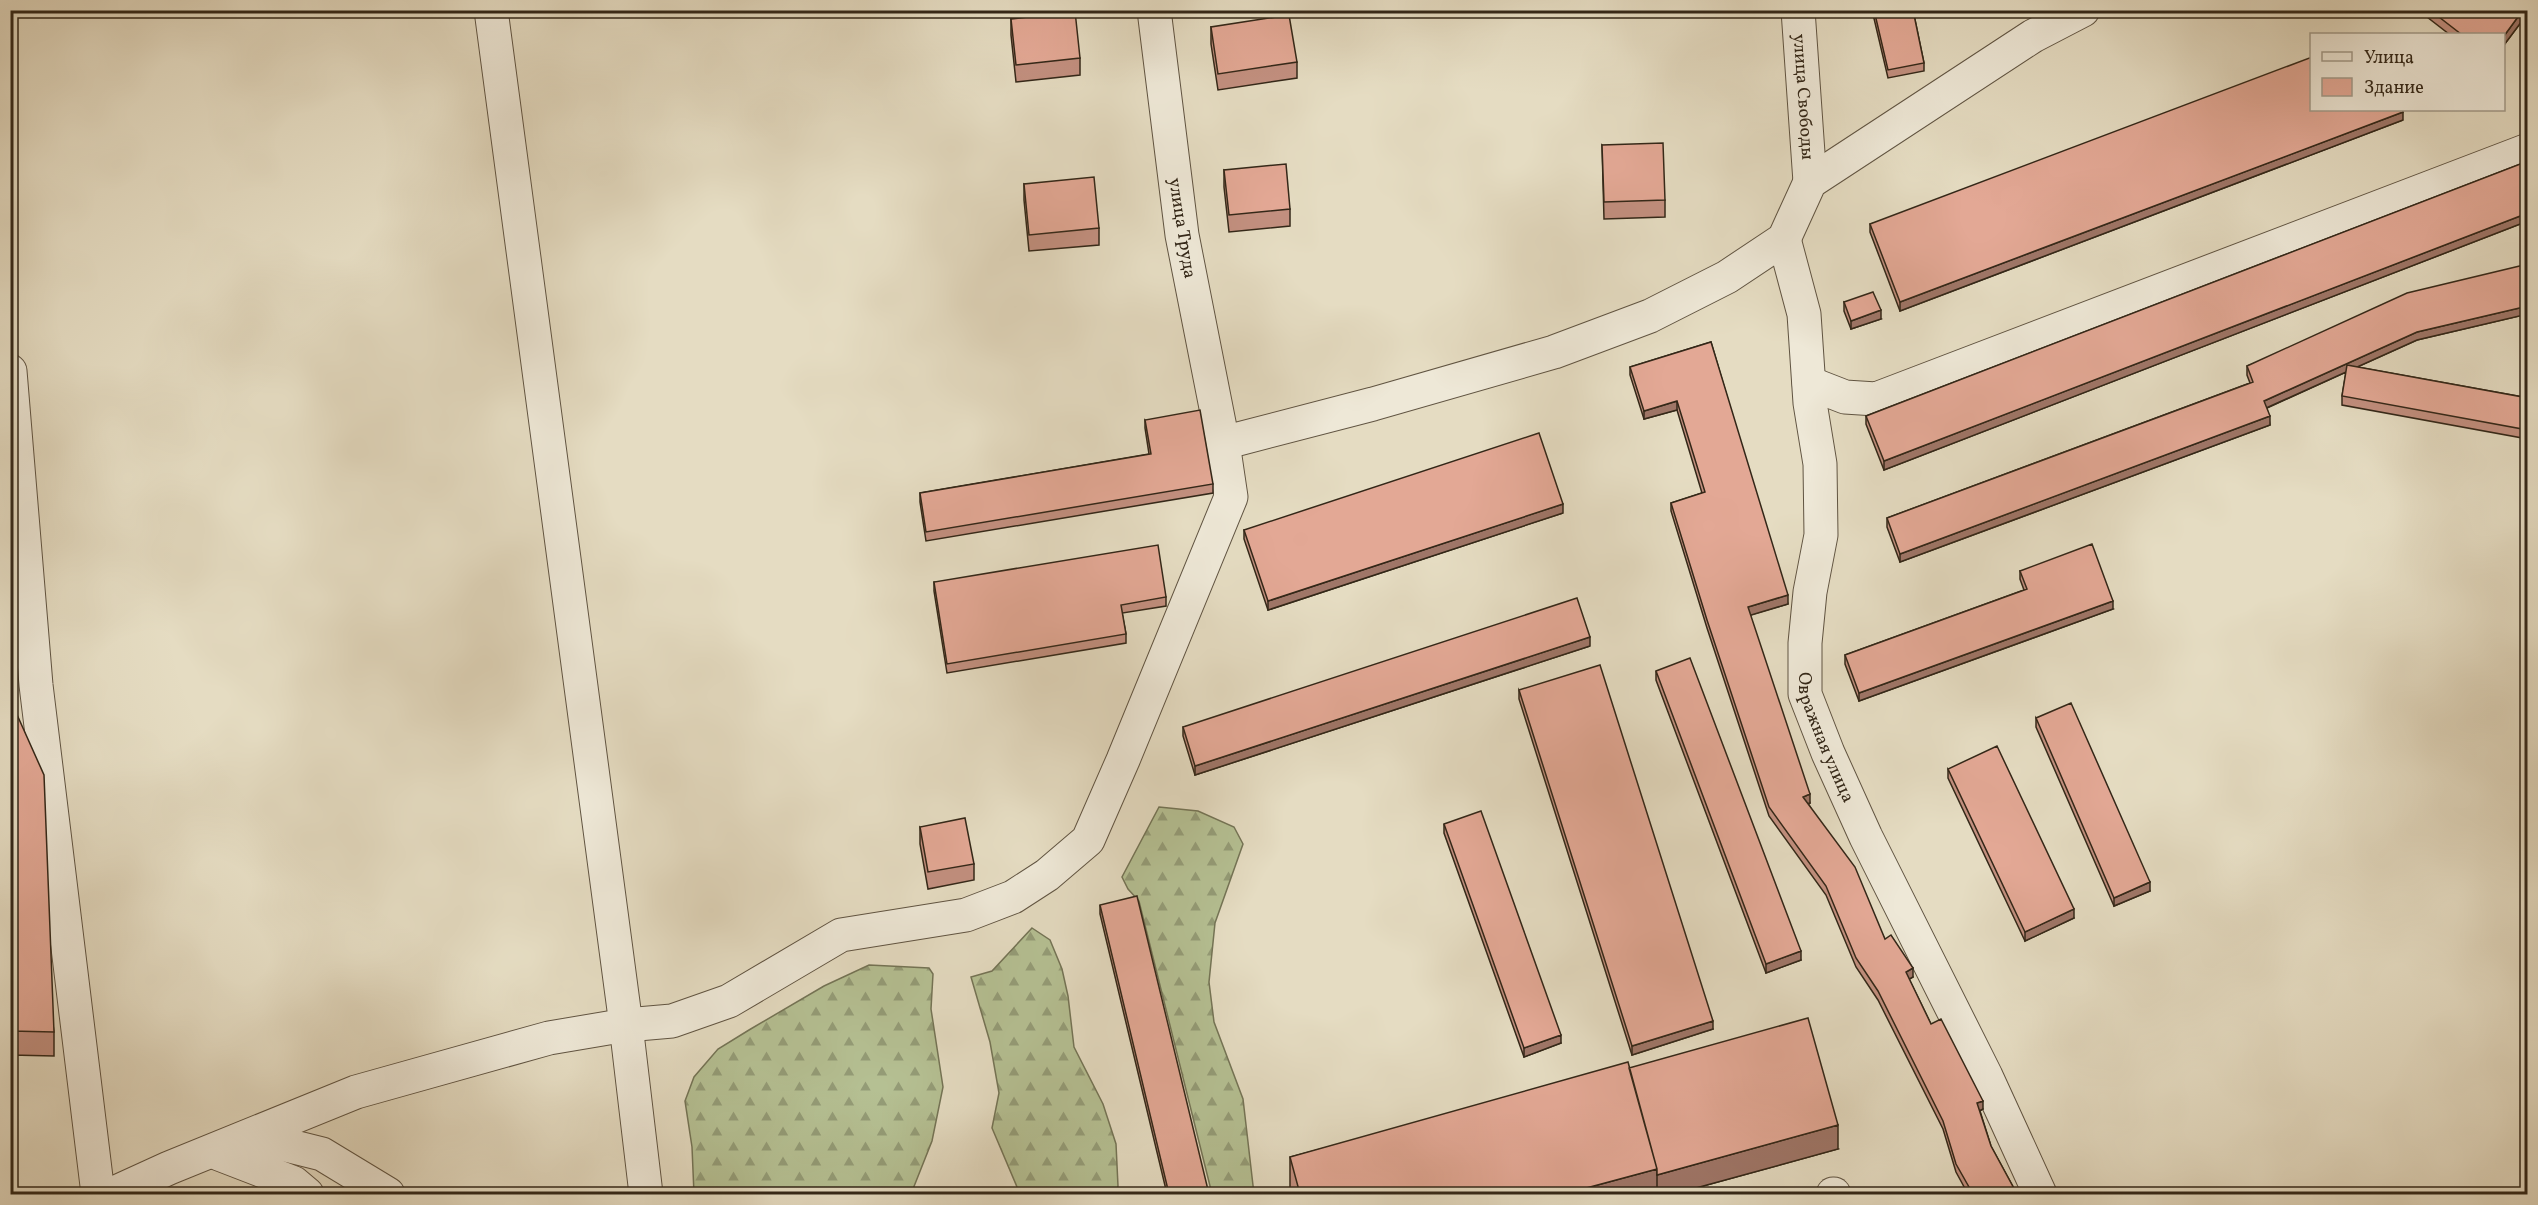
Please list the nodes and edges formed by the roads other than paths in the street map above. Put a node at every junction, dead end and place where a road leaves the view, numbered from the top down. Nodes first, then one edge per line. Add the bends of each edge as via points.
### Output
1 (490, 10) edge
2 (1154, 10) edge
3 (1798, 10) edge
4 (2083, 10) edge
5 (2528, 150) edge
6 (1810, 182) junction
7 (1784, 239) junction
8 (10, 371) edge
9 (1809, 383) junction
10 (1223, 443) junction
11 (16, 508) edge
12 (626, 1025) junction
13 (211, 1151) junction
14 (372, 1191) edge
15 (98, 1194) edge
16 (112, 1194) edge
17 (271, 1194) edge
18 (307, 1194) edge
19 (646, 1194) edge
20 (2040, 1194) edge

1 - 12 street
2 - 10 street, улица Труда via 1182,235
3 - 6 street, улица Свободы
4 - 6 street via 2033,36
5 - 9 street via 1876,399 1845,396
6 - 7 street
7 - 9 street, Овражная улица via 1804,314
7 - 10 street via 1726,277 1650,316 1554,352
8 - 11 street
9 - 20 street, Овражная улица via 1820,464 1821,535 1809,602 1805,694 1866,837 1986,1076
10 - 12 street, улица Труда via 1231,497 1088,840 1047,875 1013,897 966,915 841,935 729,1001 672,1022
11 - 15 street
12 - 13 street, улица Труда via 549,1038 356,1092
12 - 19 street
13 - 14 street via 274,1161
13 - 16 street, улица Труда
13 - 17 street
13 - 18 street via 294,1183

